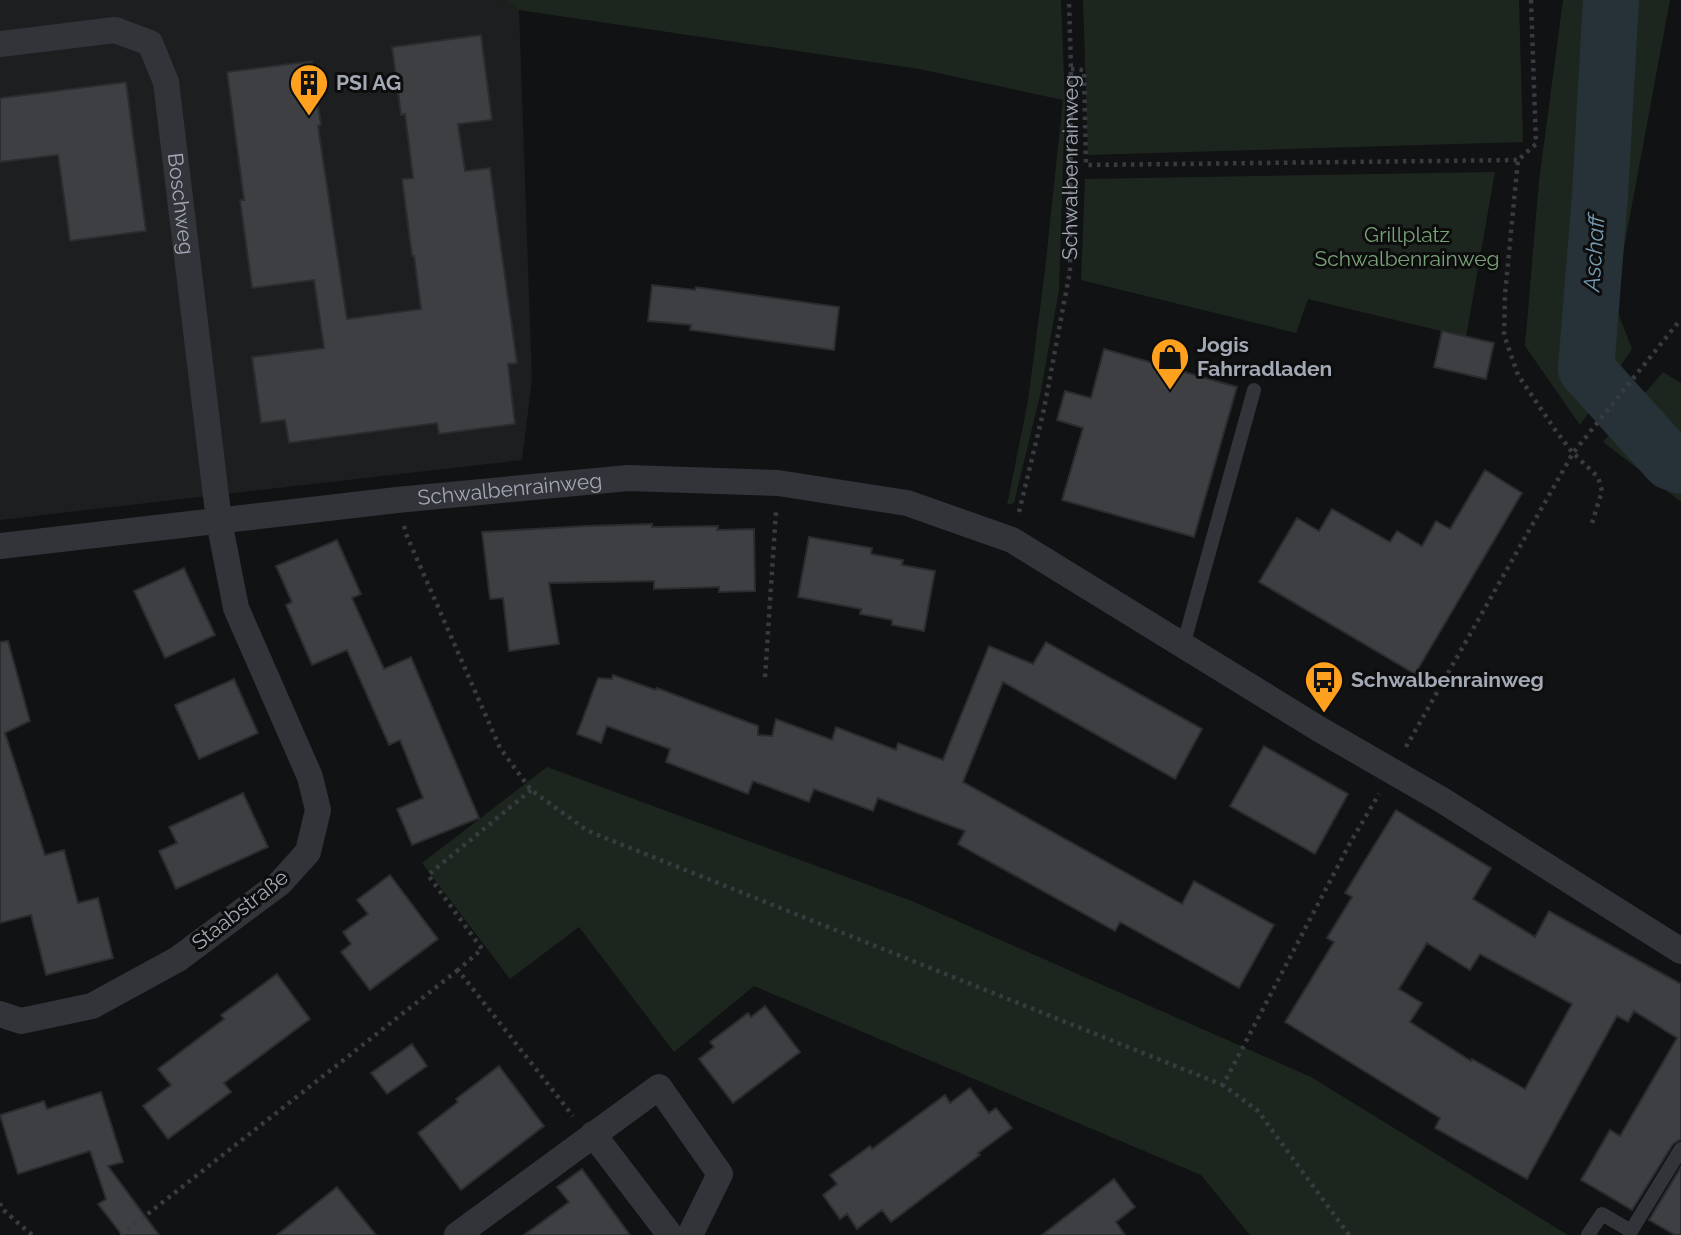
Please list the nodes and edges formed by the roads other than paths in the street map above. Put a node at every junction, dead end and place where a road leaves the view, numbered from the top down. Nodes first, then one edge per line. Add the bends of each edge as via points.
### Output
1 (0, 44) edge
2 (1254, 390) dead end
3 (219, 521) junction
4 (0, 546) edge
5 (1183, 646) junction
6 (1681, 951) edge
7 (0, 1014) edge
8 (593, 1134) junction
9 (1681, 1149) edge
10 (457, 1235) edge
11 (670, 1235) edge
12 (690, 1235) edge
13 (1588, 1235) edge

1 - 3 street, Boschweg via 115,30 150,43 166,82
2 - 5 lane
3 - 4 street, Schwalbenrainweg
3 - 5 street, Schwalbenrainweg via 628,478 778,482 907,503 1012,540
3 - 7 street, Staabstraße via 236,608 310,777 318,810 308,852 280,883 178,959 92,1006 21,1021
5 - 6 street, Schwalbenrainweg via 1442,800
8 - 10 street
8 - 11 street
8 - 12 street via 659,1087 720,1174
9 - 13 lane via 1631,1231 1602,1214

